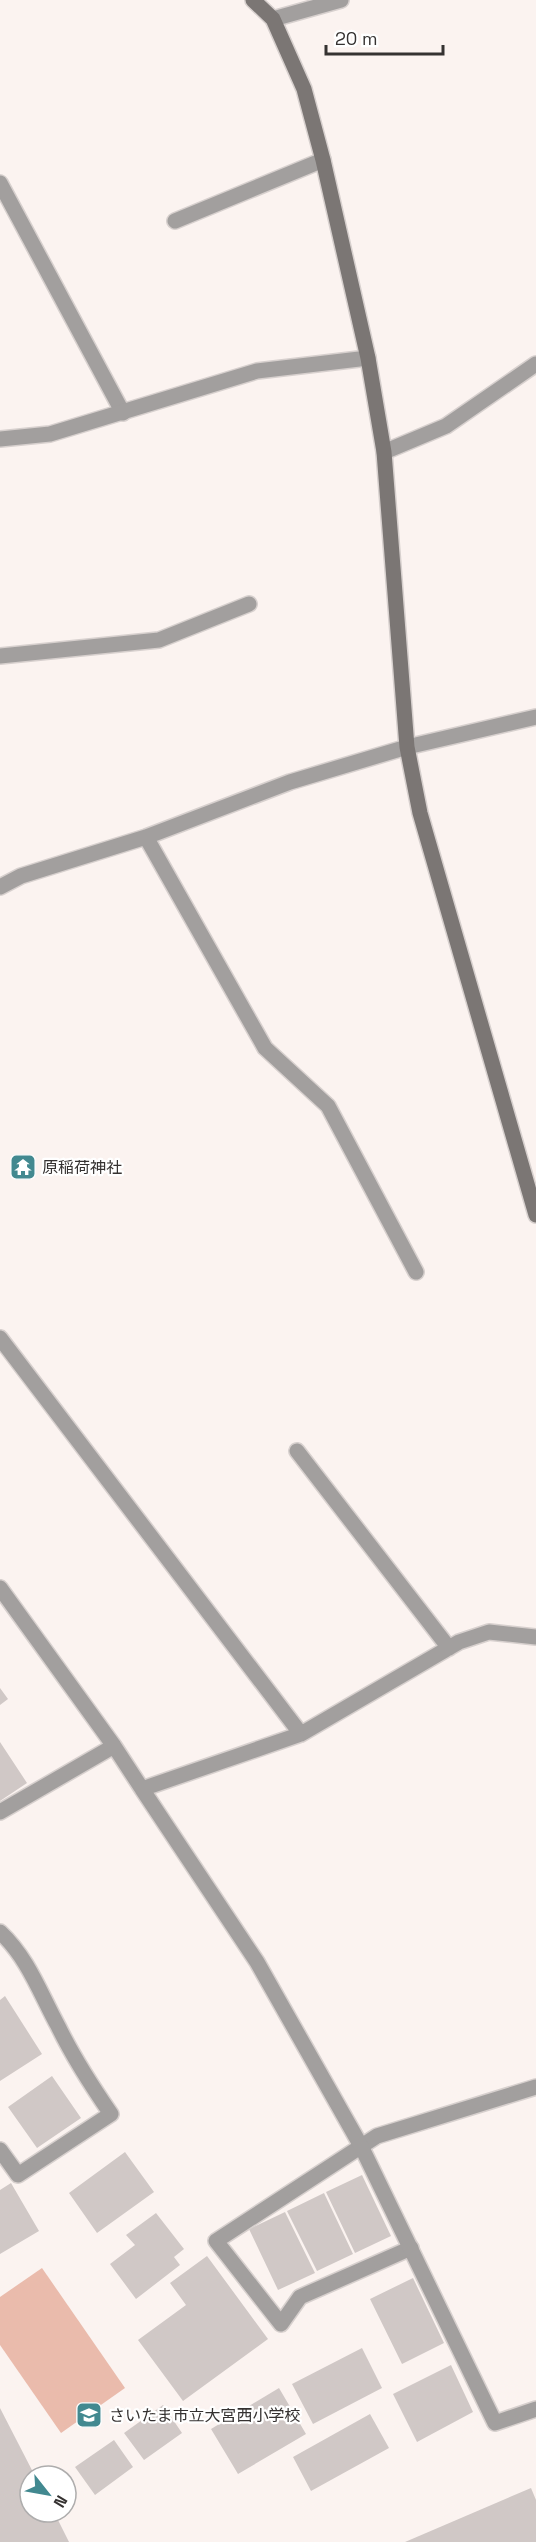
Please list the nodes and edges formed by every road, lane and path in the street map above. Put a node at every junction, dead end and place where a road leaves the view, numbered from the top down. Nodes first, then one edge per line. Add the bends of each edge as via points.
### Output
1 (253, 0) edge
2 (341, 0) edge
3 (273, 19) junction
4 (323, 160) junction
5 (0, 183) edge
6 (175, 221) dead end
7 (368, 358) junction
8 (536, 364) edge
9 (123, 413) junction
10 (0, 440) edge
11 (384, 452) junction
12 (249, 604) dead end
13 (0, 656) edge
14 (536, 717) edge
15 (407, 747) junction
16 (146, 837) junction
17 (0, 887) edge
18 (536, 1215) edge
19 (416, 1272) dead end
20 (0, 1338) edge
21 (297, 1451) dead end
22 (0, 1588) edge
23 (536, 1637) edge
24 (449, 1648) junction
25 (301, 1734) junction
26 (114, 1746) junction
27 (142, 1789) junction
28 (0, 1812) edge
29 (0, 1932) edge
30 (536, 2087) edge
31 (361, 2146) junction
32 (0, 2151) edge
33 (411, 2248) junction
34 (536, 2409) edge

1 - 3 street
2 - 3 street
3 - 4 street via 304,89
4 - 6 street
4 - 7 street
5 - 9 street
7 - 9 street via 257,371
7 - 11 street
8 - 11 street via 446,426
9 - 10 street via 50,434
11 - 15 street
12 - 13 street via 159,640
14 - 15 street
15 - 16 street via 290,782
15 - 18 street via 420,813
16 - 17 street via 21,876
16 - 19 street via 266,1048 328,1106
20 - 25 street
21 - 24 street
22 - 26 street
23 - 24 street via 489,1632
24 - 25 street
25 - 27 street
26 - 27 street
26 - 28 street
27 - 31 street via 257,1962
29 - 32 street via 14,1945 33,1975 81,2071 111,2114 18,2175
30 - 31 street via 377,2136
31 - 33 street
31 - 33 street via 216,2241 281,2324 300,2296
33 - 34 street via 495,2423

